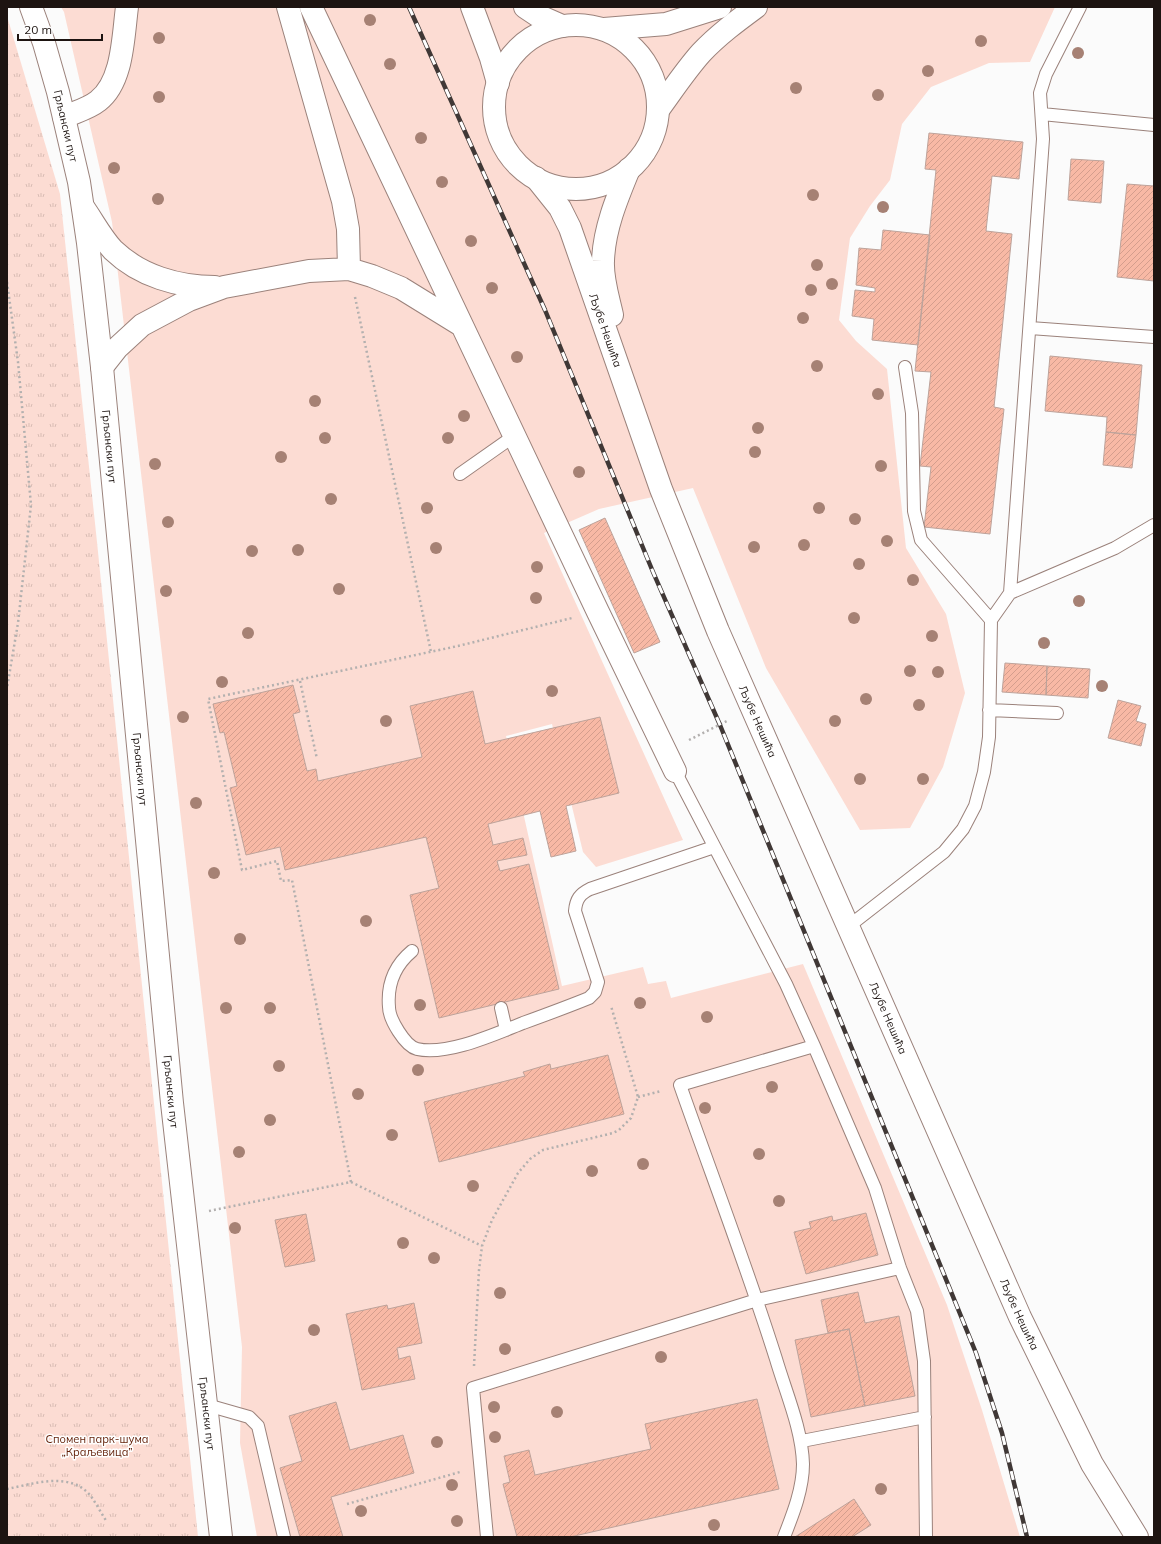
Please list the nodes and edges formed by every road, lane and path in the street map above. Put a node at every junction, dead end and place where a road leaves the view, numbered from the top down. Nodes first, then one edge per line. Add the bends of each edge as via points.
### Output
1 (31, 7) edge
2 (127, 7) edge
3 (288, 7) edge
4 (311, 7) edge
5 (472, 7) edge
6 (525, 7) edge
7 (720, 7) edge
8 (756, 7) edge
9 (1080, 7) edge
10 (562, 26) junction
11 (603, 30) junction
12 (498, 83) junction
13 (658, 110) junction
14 (1042, 114) junction
15 (64, 117) junction
16 (1154, 125) edge
17 (629, 170) junction
18 (536, 178) junction
19 (83, 206) junction
20 (349, 270) junction
21 (7, 282) edge
22 (224, 287) junction
23 (461, 325) junction
24 (1030, 328) junction
25 (1154, 337) edge
26 (904, 367) dead end
27 (102, 368) junction
28 (514, 436) junction
29 (460, 474) dead end
30 (661, 489) junction
31 (1154, 525) edge
32 (1010, 593) junction
33 (598, 612) junction
34 (991, 620) junction
35 (431, 652) junction
36 (300, 681) junction
37 (7, 688) edge
38 (752, 707) junction
39 (989, 710) junction
40 (1057, 713) dead end
41 (665, 751) junction
42 (317, 759) dead end
43 (675, 771) joint
44 (714, 846) junction
45 (849, 926) junction
46 (412, 951) dead end
47 (609, 999) dead end
48 (501, 1008) dead end
49 (506, 1030) junction
50 (814, 1046) junction
51 (351, 1182) junction
52 (185, 1216) junction
53 (482, 1246) junction
54 (900, 1268) junction
55 (757, 1300) junction
56 (473, 1388) junction
57 (206, 1405) junction
58 (925, 1417) junction
59 (802, 1441) junction
60 (481, 1466) junction
61 (7, 1489) edge
62 (347, 1504) dead end
63 (107, 1522) dead end
64 (221, 1537) edge
65 (284, 1537) edge
66 (487, 1537) edge
67 (784, 1537) edge
68 (926, 1537) edge
69 (1137, 1537) edge

1 - 15 main road, Грљански пут via 44,43
2 - 15 main road via 120,62 106,94 96,103
3 - 20 main road via 343,201 348,230
4 - 23 main road
5 - 12 main road
6 - 10 main road
7 - 11 main road via 666,24
8 - 13 main road via 702,52
9 - 14 lane via 1046,74 1040,93
10 - 11 main road via 587,26
10 - 12 main road via 542,32 524,43 506,64
11 - 13 main road via 618,36 631,46 646,64 656,87
12 - 18 main road via 494,112 501,140 518,164
13 - 17 main road via 655,130 649,143
14 - 16 lane
14 - 24 lane via 1043,139
15 - 19 main road, Грљански пут
17 - 18 main road via 610,181 578,188 556,186
17 - 30 main road, Љубе Нешића via 613,212 604,246 604,276
18 - 30 main road, Љубе Нешића via 560,208 570,228
19 - 22 main road via 113,249 141,270 179,284
19 - 27 main road, Грљански пут
20 - 22 main road via 309,271
20 - 23 main road via 401,288
20 - 35 path
21 - 37 path via 18,362 31,505 18,623
22 - 27 main road via 189,300 142,325 117,348
23 - 28 main road
24 - 25 lane
24 - 32 lane
26 - 34 lane via 912,413 914,511 921,540
27 - 52 main road, Грљански пут
28 - 29 lane
28 - 33 main road
30 - 38 main road, Љубе Нешића via 718,631
31 - 32 lane via 1115,548
32 - 34 lane
33 - 35 path
33 - 41 main road
34 - 39 lane
35 - 36 path
36 - 42 path
36 - 51 path via 208,700 242,870 277,861 281,880 292,880
38 - 41 path
38 - 45 main road, Љубе Нешића
39 - 40 lane
39 - 45 lane via 989,737 984,772 975,806 963,829 944,852
41 - 43 main road
43 - 44 lane
44 - 49 lane via 580,894 575,910 598,982 595,992 589,998
44 - 50 lane via 786,984
45 - 69 main road, Љубе Нешића via 1020,1316 1092,1464
46 - 49 lane via 392,975 388,1005 393,1022 412,1047 429,1049 462,1045
47 - 53 path via 638,1097 631,1118 613,1133 543,1150 530,1159 518,1173 492,1220
48 - 49 lane
50 - 54 lane via 875,1188
50 - 55 lane via 680,1085
51 - 52 path
51 - 53 path
52 - 57 main road, Грљански пут
53 - 56 path
54 - 55 lane
54 - 58 lane via 917,1311 924,1361
55 - 56 lane
55 - 59 lane
56 - 60 lane
57 - 64 main road, Грљански пут
57 - 65 lane via 249,1417 258,1426
58 - 59 lane
58 - 68 lane
59 - 67 lane via 803,1466 800,1488
60 - 62 path
60 - 66 lane
61 - 63 path via 49,1481 72,1482 89,1494

